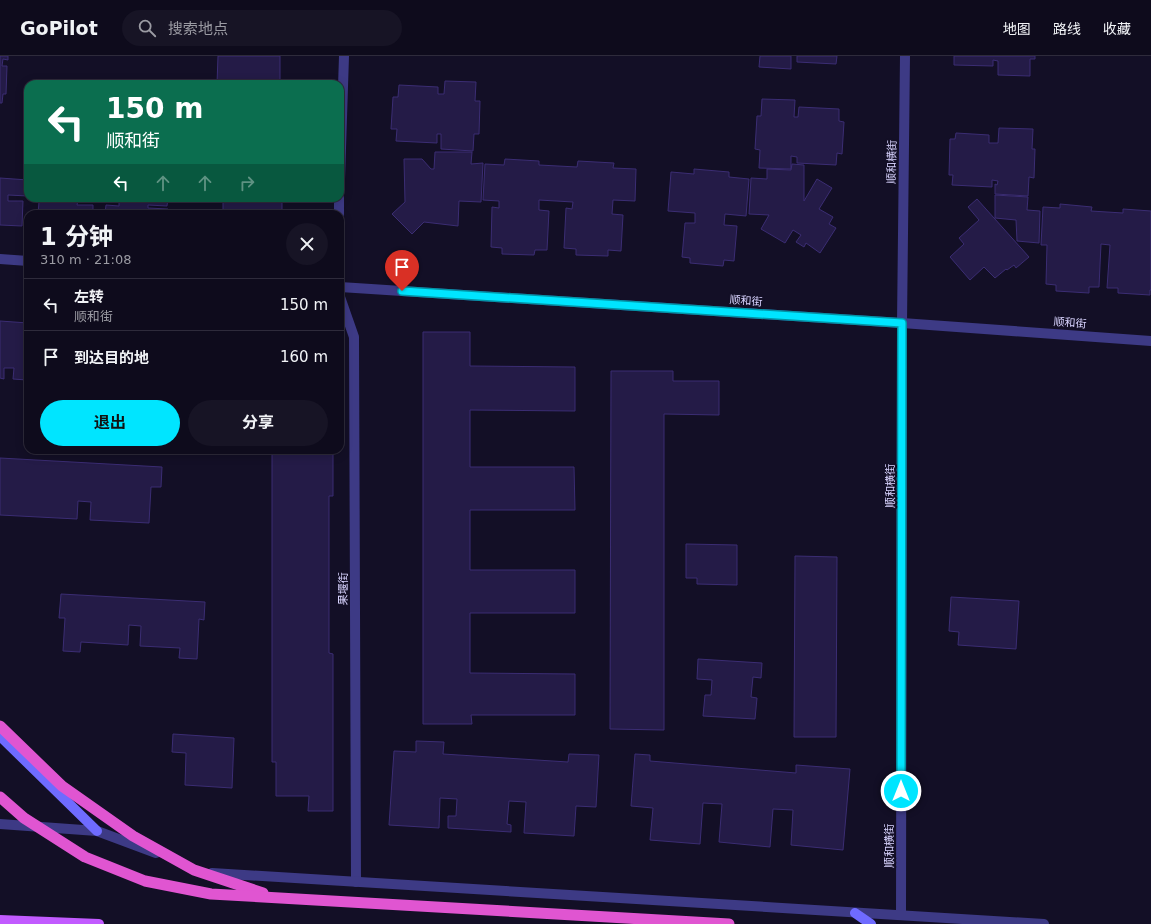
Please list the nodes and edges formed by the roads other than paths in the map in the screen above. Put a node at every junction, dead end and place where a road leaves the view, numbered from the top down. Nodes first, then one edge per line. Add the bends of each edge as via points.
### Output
1 (344, 56) edge
2 (905, 56) edge
3 (343, 80) edge
4 (0, 259) edge
5 (24, 261) edge
6 (344, 287) edge
7 (344, 309) edge
8 (902, 323) junction
9 (1151, 341) edge
10 (0, 726) edge
11 (0, 736) edge
12 (0, 797) edge
13 (0, 824) edge
14 (97, 831) junction
15 (356, 882) junction
16 (277, 898) junction
17 (855, 913) junction
18 (901, 915) junction
19 (0, 920) edge
20 (99, 924) edge
21 (729, 924) edge
22 (871, 924) edge
23 (1044, 924) edge

1 - 3 street
2 - 8 street, 顺和横街
4 - 5 street
6 - 8 street, 顺和街
7 - 15 street, 果堰街 via 354,338
8 - 9 street, 顺和街
8 - 18 street, 顺和横街
10 - 16 highway via 62,786 133,836 194,870
11 - 14 main road
12 - 16 highway via 24,818 85,857 145,881 211,894
13 - 14 street
14 - 15 street via 213,874
15 - 17 street
16 - 21 highway
17 - 18 street
17 - 22 main road
18 - 23 street
19 - 20 main road

